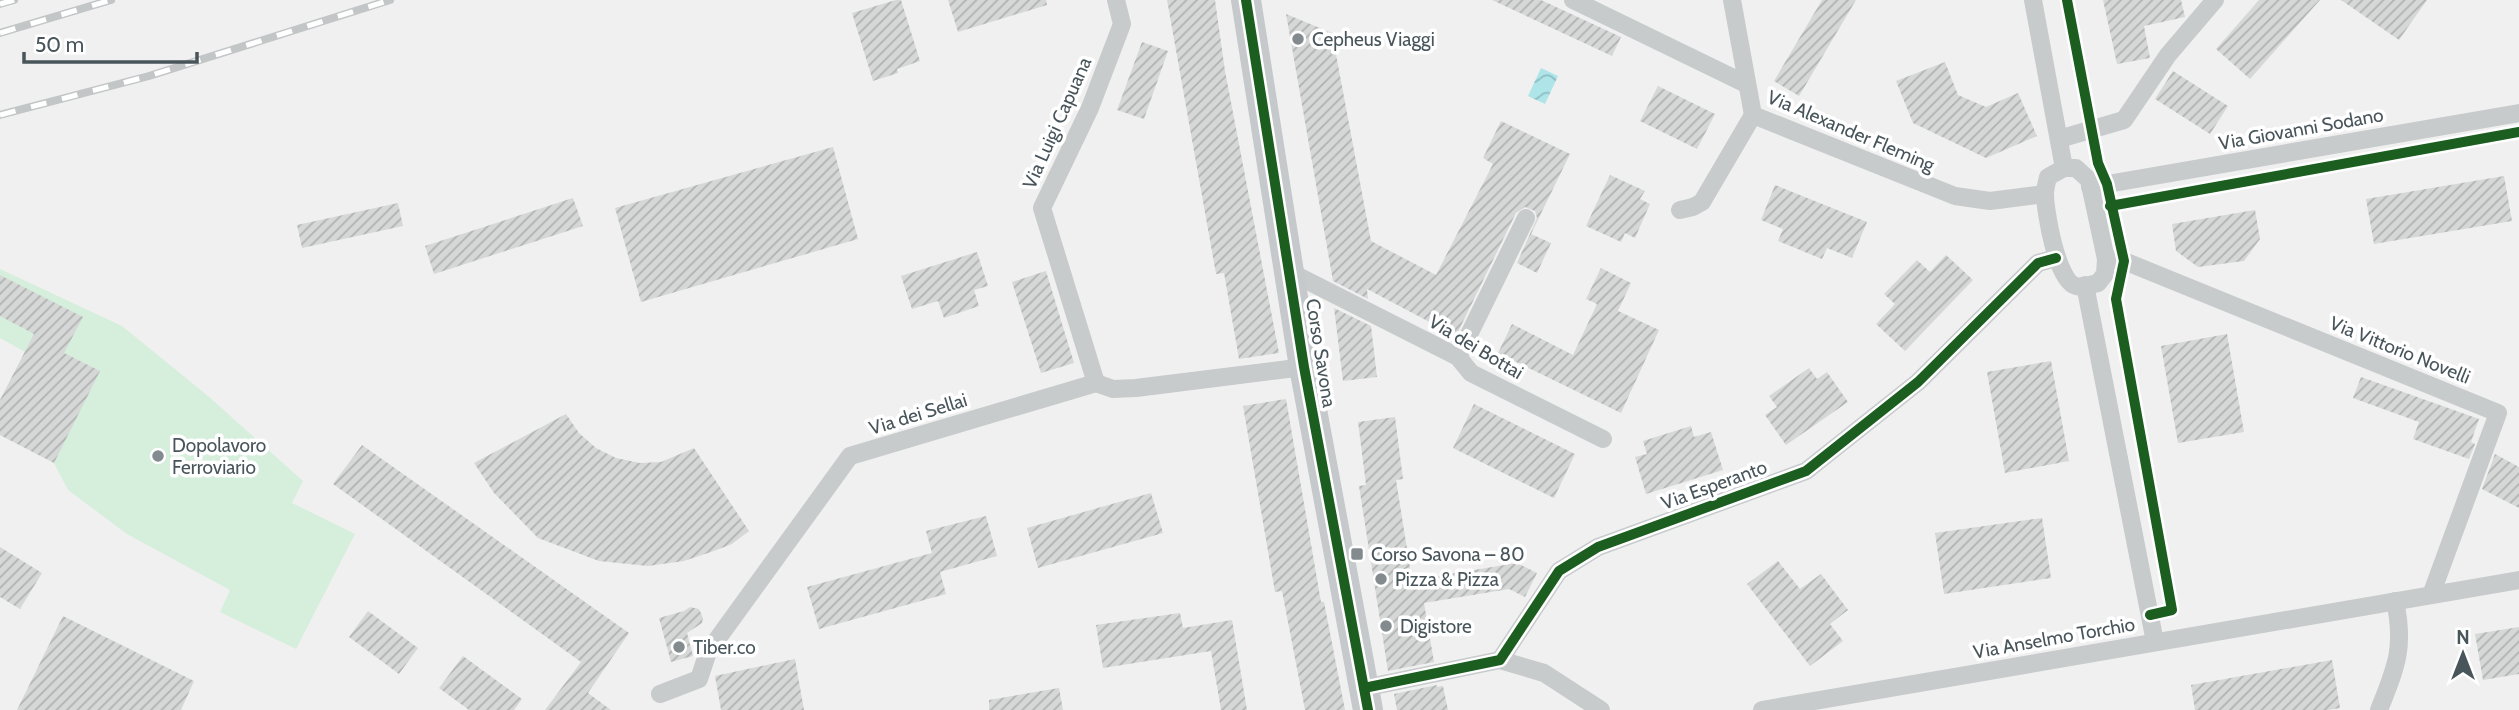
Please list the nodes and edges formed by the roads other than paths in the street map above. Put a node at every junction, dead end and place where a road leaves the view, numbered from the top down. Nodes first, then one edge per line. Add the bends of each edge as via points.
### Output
1 (1116, 0) edge
2 (1246, 0) edge
3 (1573, 0) edge
4 (1732, 0) edge
5 (2033, 0) edge
6 (2215, 0) edge
7 (1746, 84) junction
8 (2519, 113) edge
9 (1753, 115) junction
10 (2059, 139) junction
11 (2064, 168) junction
12 (2090, 187) junction
13 (2045, 194) junction
14 (1680, 210) dead end
15 (1527, 218) dead end
16 (2056, 258) junction
17 (2106, 259) junction
18 (1290, 272) junction
19 (2085, 285) junction
20 (1458, 357) junction
21 (1304, 367) junction
22 (1096, 383) junction
23 (1603, 439) dead end
24 (2519, 579) edge
25 (2431, 595) junction
26 (2395, 601) junction
27 (2155, 642) junction
28 (1500, 660) junction
29 (660, 694) dead end
30 (1366, 699) edge
31 (1601, 710) edge
32 (1762, 710) edge
33 (2379, 710) edge

1 - 22 street, Via Luigi Capuana via 1122,24 1090,108 1042,208
2 - 18 main road, Corso Savona
3 - 7 street
4 - 7 street, Via Alexander Fleming
5 - 10 street
6 - 10 street via 2168,55 2124,120
7 - 9 street, Via Alexander Fleming
8 - 12 street, Via Giovanni Sodano
9 - 13 street, Via Alexander Fleming via 1955,196 1990,201
9 - 14 street via 1702,202
10 - 11 street
11 - 12 street via 2076,168
11 - 13 street via 2048,177
12 - 17 street
13 - 16 street
15 - 20 street
16 - 19 street via 2069,282
16 - 28 street, Via Esperanto via 2038,263 1918,382 1806,471 1598,547 1559,571
17 - 19 street via 2105,274 2098,283
17 - 25 street, Via Vittorio Novelli via 2124,261 2498,412
18 - 20 street, Via dei Bottai
18 - 21 main road, Corso Savona
19 - 27 street
20 - 23 street, Via dei Bottai via 1471,373
21 - 22 street, Via dei Sellai via 1136,388 1112,389
21 - 30 main road, Corso Savona
22 - 29 street, Via dei Sellai via 850,456 708,652 699,680
24 - 25 street, Via Anselmo Torchio
25 - 26 street, Via Anselmo Torchio
26 - 27 street, Via Anselmo Torchio
26 - 33 street via 2400,646
27 - 32 street, Via Anselmo Torchio
28 - 30 street
28 - 31 street via 1544,673

